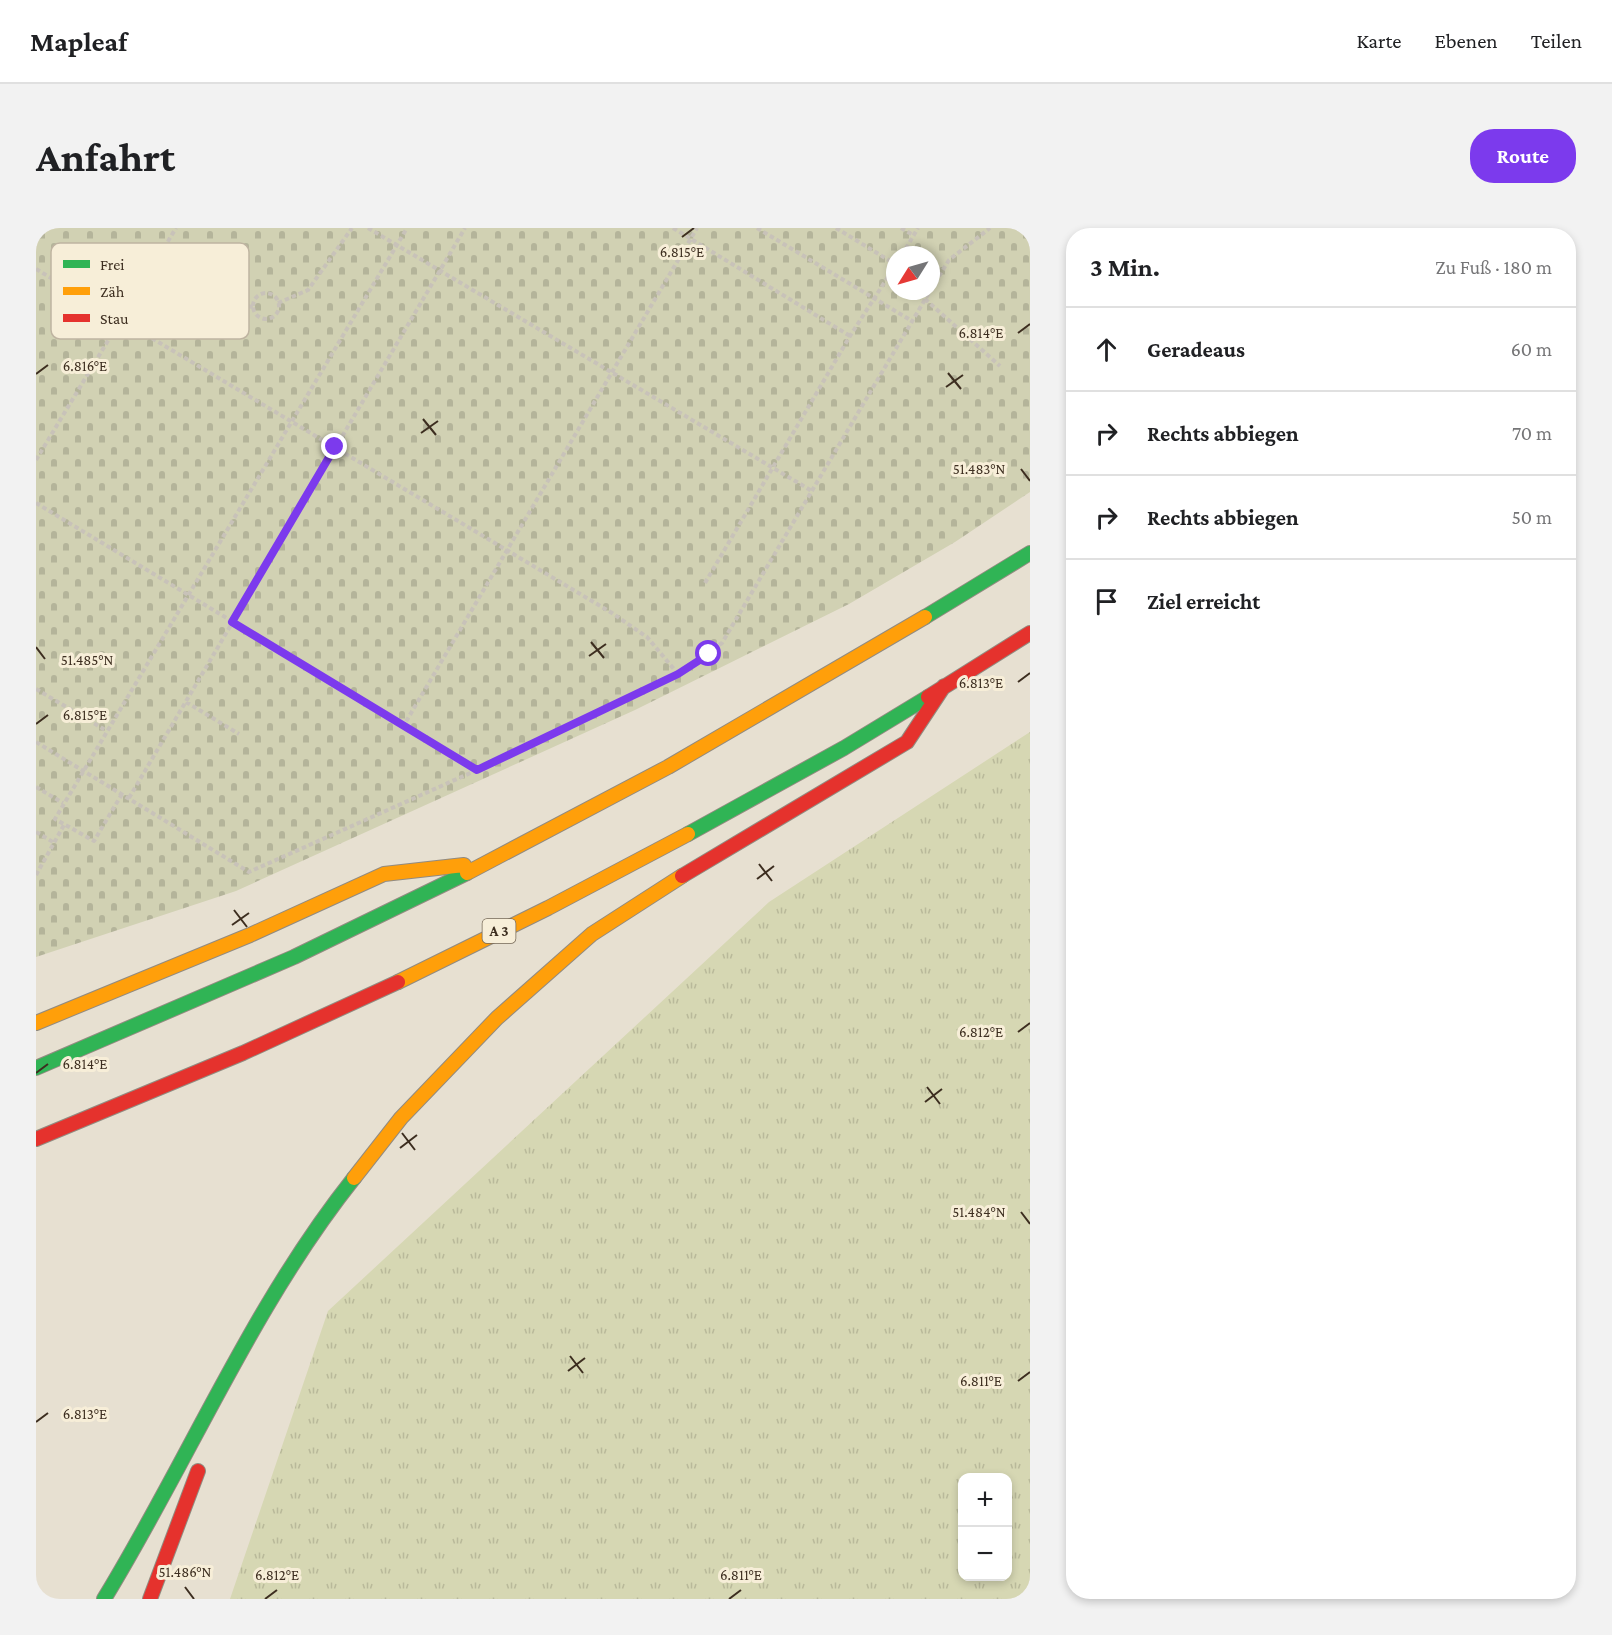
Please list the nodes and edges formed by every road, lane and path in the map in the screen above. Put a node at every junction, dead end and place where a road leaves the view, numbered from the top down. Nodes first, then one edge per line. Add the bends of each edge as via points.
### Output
1 (176, 228) edge
2 (352, 228) edge
3 (368, 228) edge
4 (407, 228) edge
5 (465, 228) edge
6 (673, 228) edge
7 (697, 228) edge
8 (757, 228) edge
9 (836, 228) edge
10 (901, 228) edge
11 (918, 228) edge
12 (990, 228) edge
13 (914, 235) junction
14 (691, 239) junction
15 (167, 243) edge
16 (397, 246) junction
17 (907, 246) edge
18 (886, 259) edge
19 (36, 269) edge
20 (441, 270) junction
21 (940, 275) edge
22 (51, 278) edge
23 (886, 281) edge
24 (876, 299) junction
25 (925, 300) edge
26 (927, 300) edge
27 (278, 303) junction
28 (249, 306) edge
29 (253, 307) junction
30 (912, 321) junction
31 (850, 336) junction
32 (110, 339) edge
33 (155, 339) edge
34 (1000, 366) dead end
35 (612, 372) junction
36 (291, 421) junction
37 (335, 447) junction
38 (36, 460) edge
39 (772, 468) junction
40 (812, 491) junction
41 (36, 503) edge
42 (508, 549) junction
43 (1030, 553) edge
44 (705, 583) dead end
45 (188, 595) junction
46 (232, 622) junction
47 (1030, 633) edge
48 (678, 674) junction
49 (944, 686) junction
50 (36, 688) edge
51 (186, 702) junction
52 (404, 725) junction
53 (107, 730) junction
54 (239, 734) dead end
55 (36, 742) edge
56 (83, 770) junction
57 (477, 770) junction
58 (36, 787) edge
59 (122, 794) junction
60 (129, 798) junction
61 (63, 803) junction
62 (64, 825) junction
63 (36, 832) edge
64 (54, 842) junction
65 (487, 862) junction
66 (36, 875) edge
67 (85, 1002) junction
68 (36, 1012) edge
69 (36, 1023) edge
70 (36, 1068) edge
71 (36, 1139) edge
72 (290, 1271) junction
73 (240, 1382) dead end
74 (204, 1457) dead end
75 (104, 1599) edge
76 (150, 1599) edge

1 - 15 path
2 - 27 path via 308,290
3 - 16 path
4 - 16 path
5 - 20 path
6 - 14 path
7 - 14 path
8 - 24 path
9 - 18 path
10 - 13 path
11 - 13 path
12 - 21 path via 949,260
13 - 17 path
14 - 31 path
14 - 35 path
16 - 20 path
16 - 36 path
19 - 22 path
20 - 35 path
20 - 37 path
23 - 24 path
24 - 30 path
24 - 31 path
25 - 30 path
26 - 34 path
27 - 29 path via 272,294 262,293 255,298
27 - 29 path via 276,314 269,318 260,317
28 - 29 path
30 - 40 path
31 - 39 path
32 - 38 path
33 - 36 path
35 - 39 path
35 - 42 path
36 - 37 path
36 - 45 path
37 - 42 path
37 - 46 path
39 - 40 path
39 - 44 path
40 - 48 path via 722,643
41 - 45 path
42 - 48 path via 647,636
42 - 52 path
43 - 65 highway via 803,692
45 - 46 path
45 - 53 path
46 - 51 path
46 - 52 path
47 - 49 highway, A 3
48 - 57 path
49 - 71 highway, A 3 via 844,747 633,863 400,980 141,1098
49 - 72 highway via 907,742 592,934 497,1018 401,1118 339,1196
50 - 53 path
51 - 54 path
51 - 60 path
52 - 57 path
53 - 56 path
55 - 56 path
56 - 59 path
56 - 61 path
57 - 60 path via 249,872
58 - 61 path
59 - 60 path
59 - 62 path via 94,842
61 - 62 path via 55,819
62 - 64 path
63 - 64 path
64 - 66 path
65 - 67 highway via 384,874 250,935
65 - 70 highway via 371,921
67 - 68 highway
67 - 69 highway
72 - 73 highway
72 - 75 highway via 245,1340 149,1525
74 - 76 highway

